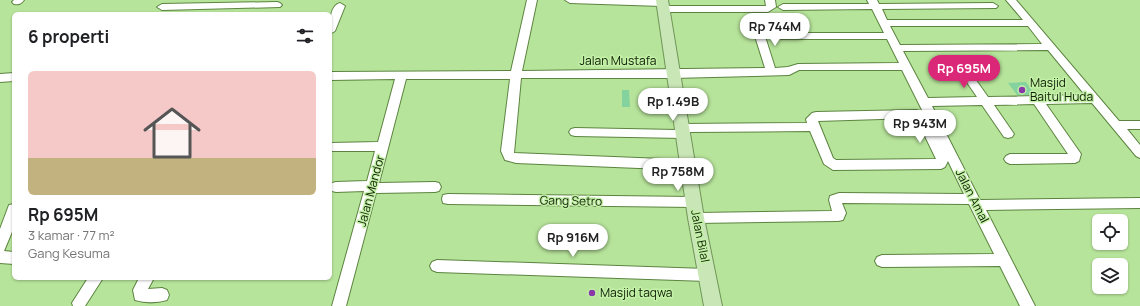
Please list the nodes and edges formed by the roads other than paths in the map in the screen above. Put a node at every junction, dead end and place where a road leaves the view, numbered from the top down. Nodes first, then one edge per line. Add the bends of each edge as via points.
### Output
1 (532, 0) edge
2 (570, 0) edge
3 (770, 0) edge
4 (1011, 0) edge
5 (278, 2) edge
6 (874, 3) edge
7 (662, 4) edge
8 (340, 6) dead end
9 (993, 6) dead end
10 (163, 7) edge
11 (783, 7) dead end
12 (274, 12) edge
13 (884, 23) junction
14 (1031, 23) junction
15 (332, 26) edge
16 (758, 30) dead end
17 (781, 36) dead end
18 (890, 36) junction
19 (1051, 47) junction
20 (897, 48) junction
21 (960, 65) dead end
22 (905, 66) junction
23 (771, 71) junction
24 (516, 74) junction
25 (673, 74) junction
26 (402, 75) junction
27 (332, 76) edge
28 (12, 77) edge
29 (0, 78) edge
30 (1095, 99) junction
31 (1037, 100) junction
32 (986, 101) junction
33 (923, 102) junction
34 (1116, 125) junction
35 (1140, 125) edge
36 (814, 127) junction
37 (683, 131) junction
38 (575, 132) dead end
39 (1008, 134) dead end
40 (383, 146) junction
41 (332, 147) edge
42 (1140, 153) edge
43 (1010, 159) dead end
44 (688, 165) junction
45 (336, 187) dead end
46 (372, 187) junction
47 (434, 188) dead end
48 (448, 199) dead end
49 (975, 202) junction
50 (1140, 203) edge
51 (695, 210) junction
52 (12, 214) edge
53 (0, 247) edge
54 (0, 257) edge
55 (12, 258) edge
56 (1005, 260) junction
57 (882, 261) dead end
58 (437, 266) dead end
59 (707, 275) junction
60 (95, 280) edge
61 (146, 280) edge
62 (162, 295) dead end
63 (79, 303) dead end
64 (339, 306) edge
65 (713, 306) edge
66 (1028, 306) edge

1 - 24 street
2 - 7 street
3 - 7 street via 771,7 768,9
4 - 14 street
5 - 10 street
5 - 12 street
6 - 9 street
6 - 11 street
6 - 13 street, Jalan Amal
7 - 25 main road, Jalan Bilal
8 - 15 street
13 - 14 street
13 - 18 street, Jalan Amal
14 - 19 street
16 - 23 street
17 - 18 street
18 - 20 street, Jalan Amal
19 - 20 street
19 - 30 street
20 - 22 street, Jalan Amal
21 - 32 street
22 - 23 street, Jalan Mustafa via 798,67 789,71
22 - 33 street, Jalan Amal
23 - 25 street, Jalan Mustafa
24 - 25 street, Jalan Mustafa
24 - 26 street, Jalan Mustafa
24 - 44 street via 507,151 510,157
25 - 37 main road, Jalan Bilal
26 - 27 street, Jalan Mustafa
26 - 40 street, Jalan Mandor
28 - 29 street
30 - 31 street
30 - 34 street
31 - 32 street
31 - 43 street via 1075,154 1075,158
32 - 33 street
32 - 39 street
33 - 49 street, Jalan Amal
34 - 35 street
34 - 42 street
36 - 36 street via 828,161 833,165 942,163 928,132 916,114 816,116 812,119
36 - 37 street
37 - 38 street
37 - 44 main road, Jalan Bilal
40 - 41 street
40 - 46 street, Jalan Mandor
44 - 51 main road, Jalan Bilal
45 - 46 street
46 - 47 street
46 - 64 street, Jalan Mandor
48 - 51 street, Gang Setro
49 - 50 street
49 - 51 street, Gang Setro via 839,198 835,200 840,213 838,216
49 - 56 street, Jalan Amal
51 - 59 main road, Jalan Bilal
52 - 53 street
54 - 55 street
56 - 57 street
56 - 66 street, Jalan Amal
58 - 59 street
59 - 65 main road, Jalan Bilal
60 - 63 street
61 - 62 street via 140,295

